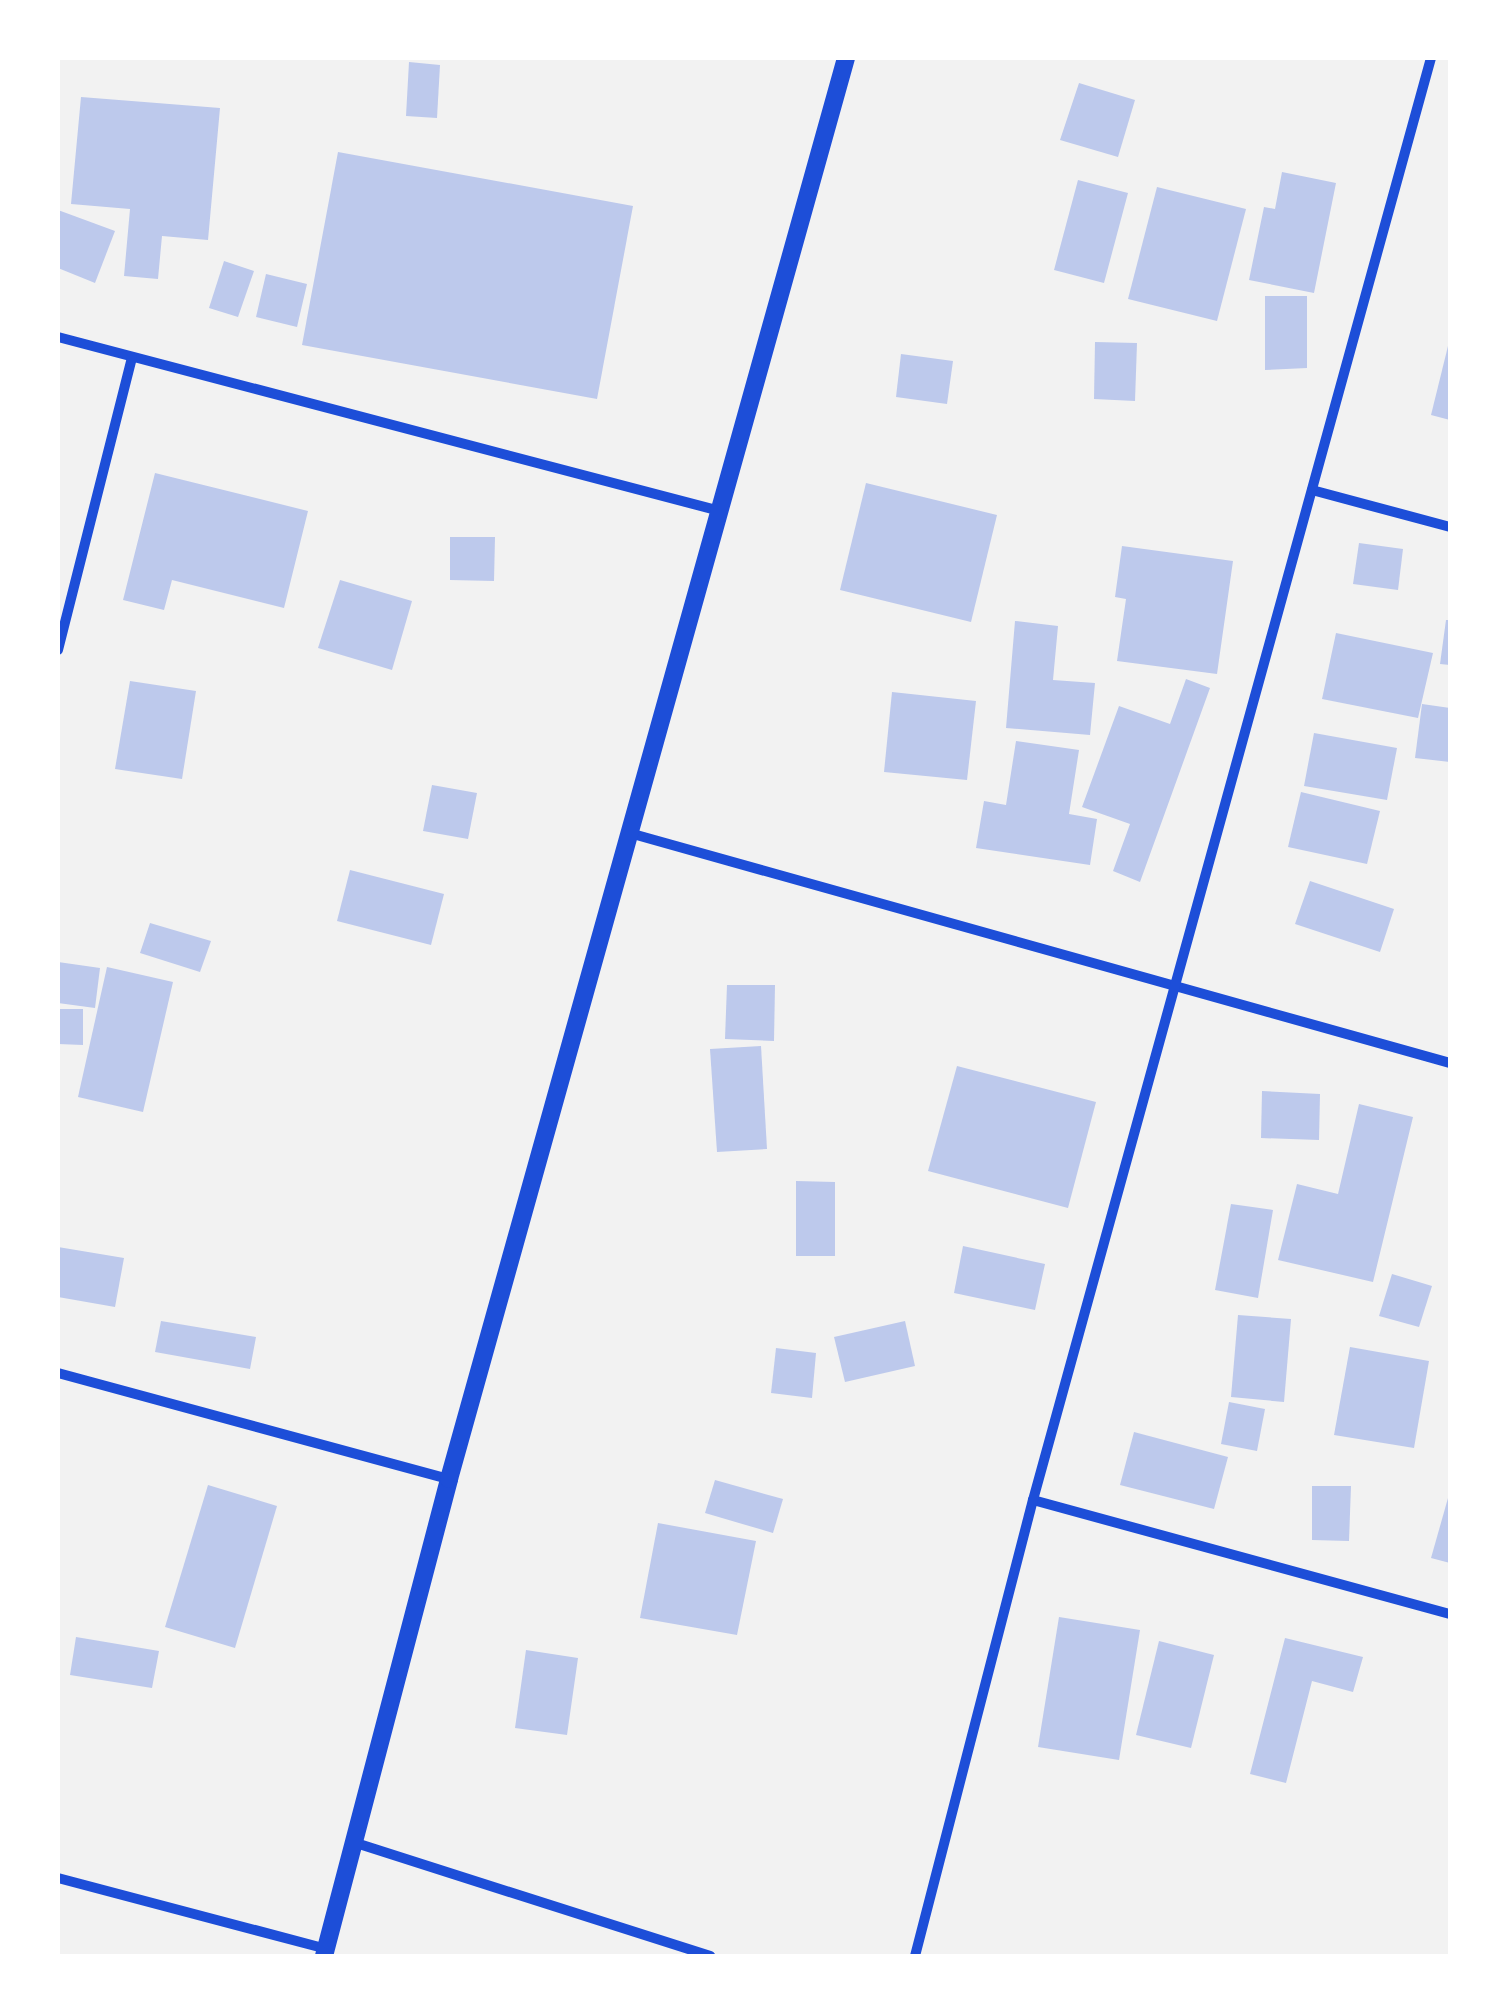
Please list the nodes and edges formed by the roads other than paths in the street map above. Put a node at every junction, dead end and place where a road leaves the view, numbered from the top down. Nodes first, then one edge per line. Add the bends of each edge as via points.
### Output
1 (846, 58) edge
2 (1431, 58) edge
3 (58, 337) edge
4 (132, 358) junction
5 (1312, 490) junction
6 (720, 512) junction
7 (1450, 527) edge
8 (58, 650) edge
9 (633, 834) junction
10 (1175, 988) junction
11 (1450, 1063) edge
12 (58, 1374) edge
13 (449, 1479) junction
14 (1033, 1500) junction
15 (1450, 1614) edge
16 (356, 1843) junction
17 (58, 1878) edge
18 (325, 1953) edge
19 (710, 1956) edge
20 (915, 1956) edge

1 - 6 street
2 - 5 street
3 - 4 street
4 - 6 street
4 - 8 street
5 - 7 street
5 - 10 street
6 - 9 street
9 - 10 street
9 - 13 street
10 - 11 street
10 - 14 street
12 - 13 street
13 - 16 street
14 - 15 street
14 - 20 street
16 - 18 street
16 - 19 street
17 - 18 street

